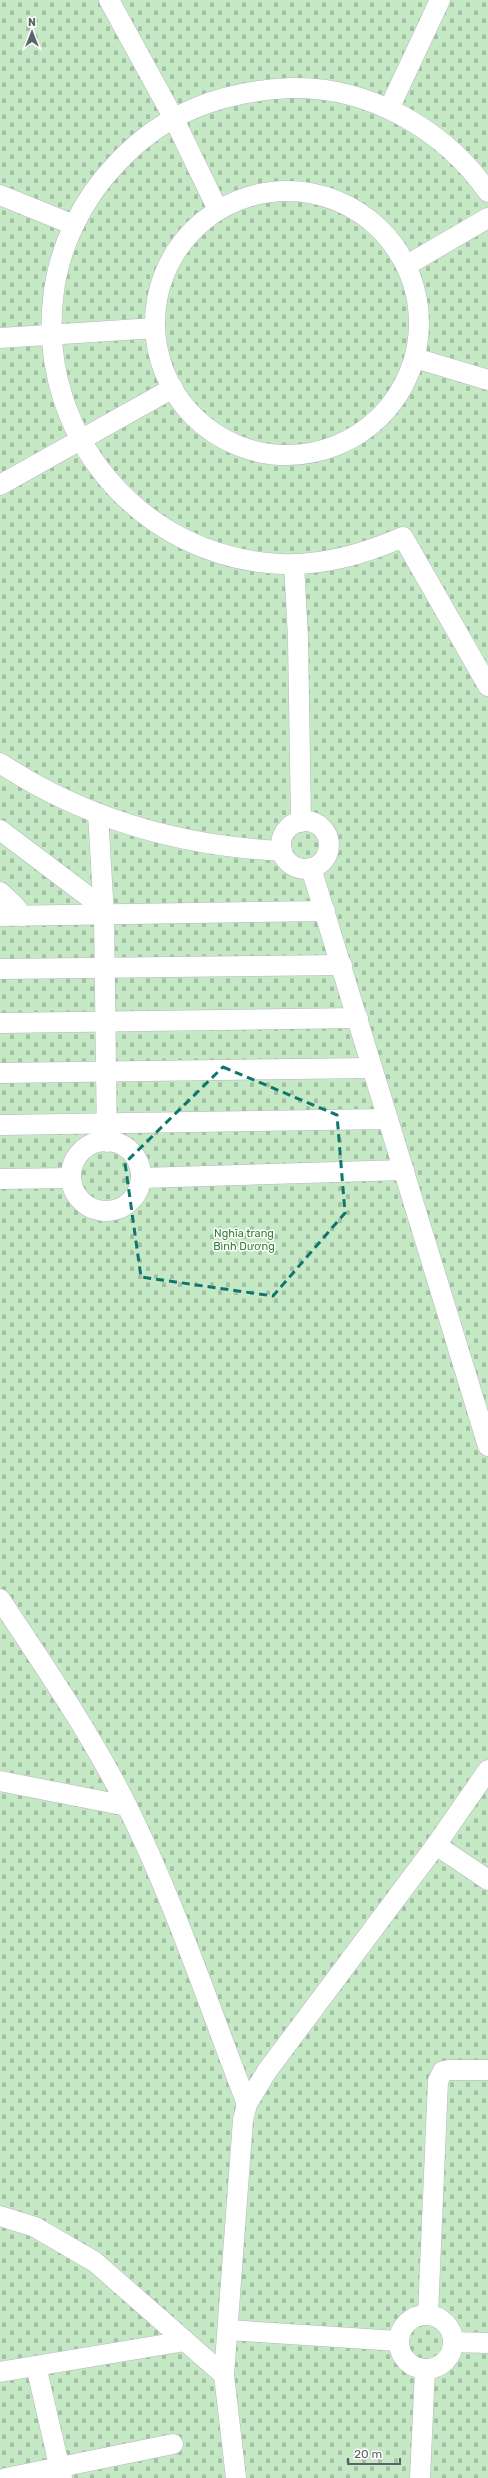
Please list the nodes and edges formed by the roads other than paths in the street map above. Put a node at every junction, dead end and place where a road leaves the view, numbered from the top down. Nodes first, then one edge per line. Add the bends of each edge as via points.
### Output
1 (109, 0) edge
2 (440, 0) edge
3 (389, 109) junction
4 (173, 117) junction
5 (488, 192) edge
6 (0, 195) edge
7 (218, 210) junction
8 (488, 218) edge
9 (74, 225) junction
10 (407, 265) junction
11 (156, 328) junction
12 (50, 335) junction
13 (0, 338) edge
14 (415, 358) junction
15 (488, 380) edge
16 (173, 388) junction
17 (80, 439) junction
18 (0, 485) edge
19 (294, 564) junction
20 (488, 686) edge
21 (0, 763) edge
22 (98, 814) junction
23 (300, 822) junction
24 (0, 830) edge
25 (282, 851) junction
26 (311, 868) junction
27 (0, 892) edge
28 (325, 911) junction
29 (104, 914) junction
30 (0, 916) edge
31 (22, 916) junction
32 (342, 965) junction
33 (105, 968) junction
34 (0, 969) edge
35 (358, 1018) junction
36 (106, 1022) junction
37 (0, 1023) edge
38 (372, 1068) junction
39 (106, 1072) junction
40 (0, 1073) edge
41 (388, 1119) junction
42 (0, 1125) edge
43 (107, 1132) junction
44 (404, 1170) junction
45 (71, 1178) junction
46 (141, 1178) junction
47 (0, 1179) edge
48 (488, 1446) edge
49 (0, 1598) edge
50 (488, 1770) edge
51 (0, 1781) edge
52 (127, 1806) junction
53 (436, 1845) junction
54 (488, 1880) edge
55 (488, 2070) edge
56 (247, 2104) junction
57 (0, 2216) edge
58 (428, 2314) junction
59 (228, 2330) junction
60 (185, 2341) junction
61 (398, 2341) junction
62 (453, 2342) junction
63 (488, 2343) edge
64 (36, 2366) junction
65 (425, 2369) junction
66 (0, 2372) edge
67 (224, 2375) junction
68 (173, 2444) dead end
69 (60, 2473) edge
70 (6, 2478) edge
71 (236, 2478) edge
72 (420, 2478) edge

1 - 4 street
2 - 3 street
3 - 4 street via 348,95 322,90 270,89 218,99
3 - 5 street via 421,126 442,142 462,159
4 - 7 street
4 - 9 street via 128,151 110,170 93,191
6 - 9 street
7 - 10 street via 249,197 268,193 305,192 324,196 373,222
7 - 11 street via 187,238 172,258 160,287
8 - 10 street
9 - 12 street via 60,261
10 - 14 street via 418,303 420,321
11 - 12 street
11 - 16 street via 161,361
12 - 13 street
12 - 17 street via 60,391
14 - 15 street
14 - 16 street via 399,393 375,421 344,442 308,453 270,453 234,443 202,423 188,410
16 - 17 street
17 - 18 street
17 - 19 street via 92,460 124,498 163,528 185,540 231,556 256,562
19 - 20 street via 354,556 403,537
19 - 23 street via 299,676
21 - 22 street via 48,791
22 - 25 street via 152,832 188,840
22 - 29 street
23 - 25 street via 284,834
23 - 26 street via 316,824 329,841 322,863
24 - 29 street via 89,897
25 - 26 street via 292,865
26 - 28 street
27 - 31 street
28 - 29 street
28 - 32 street
29 - 31 street
29 - 33 street
30 - 31 street
32 - 33 street
32 - 35 street
33 - 34 street
33 - 36 street
35 - 36 street
35 - 38 street
36 - 37 street
36 - 39 street
38 - 39 street
38 - 41 street
39 - 40 street
39 - 43 street
41 - 43 street
41 - 44 street
42 - 43 street
43 - 45 street via 74,1160
43 - 46 street via 130,1152 138,1164
44 - 46 street
44 - 48 street
45 - 46 street via 78,1198 96,1209 106,1211 126,1204 136,1193
45 - 47 street
49 - 52 street via 92,1739
50 - 53 street
51 - 52 street
52 - 56 street via 167,1898
53 - 54 street
53 - 56 street via 267,2071
55 - 58 street via 443,2071 438,2081
56 - 59 street via 243,2120
57 - 60 street via 35,2227 95,2262
58 - 61 street via 410,2319 402,2329
58 - 62 street via 442,2320 448,2326
59 - 61 street
59 - 67 street
60 - 64 street
60 - 67 street
61 - 65 street via 403,2357 409,2363
62 - 63 street
62 - 65 street via 448,2358 434,2368
64 - 66 street
64 - 69 street
65 - 72 street
67 - 71 street
68 - 69 street
69 - 70 street

